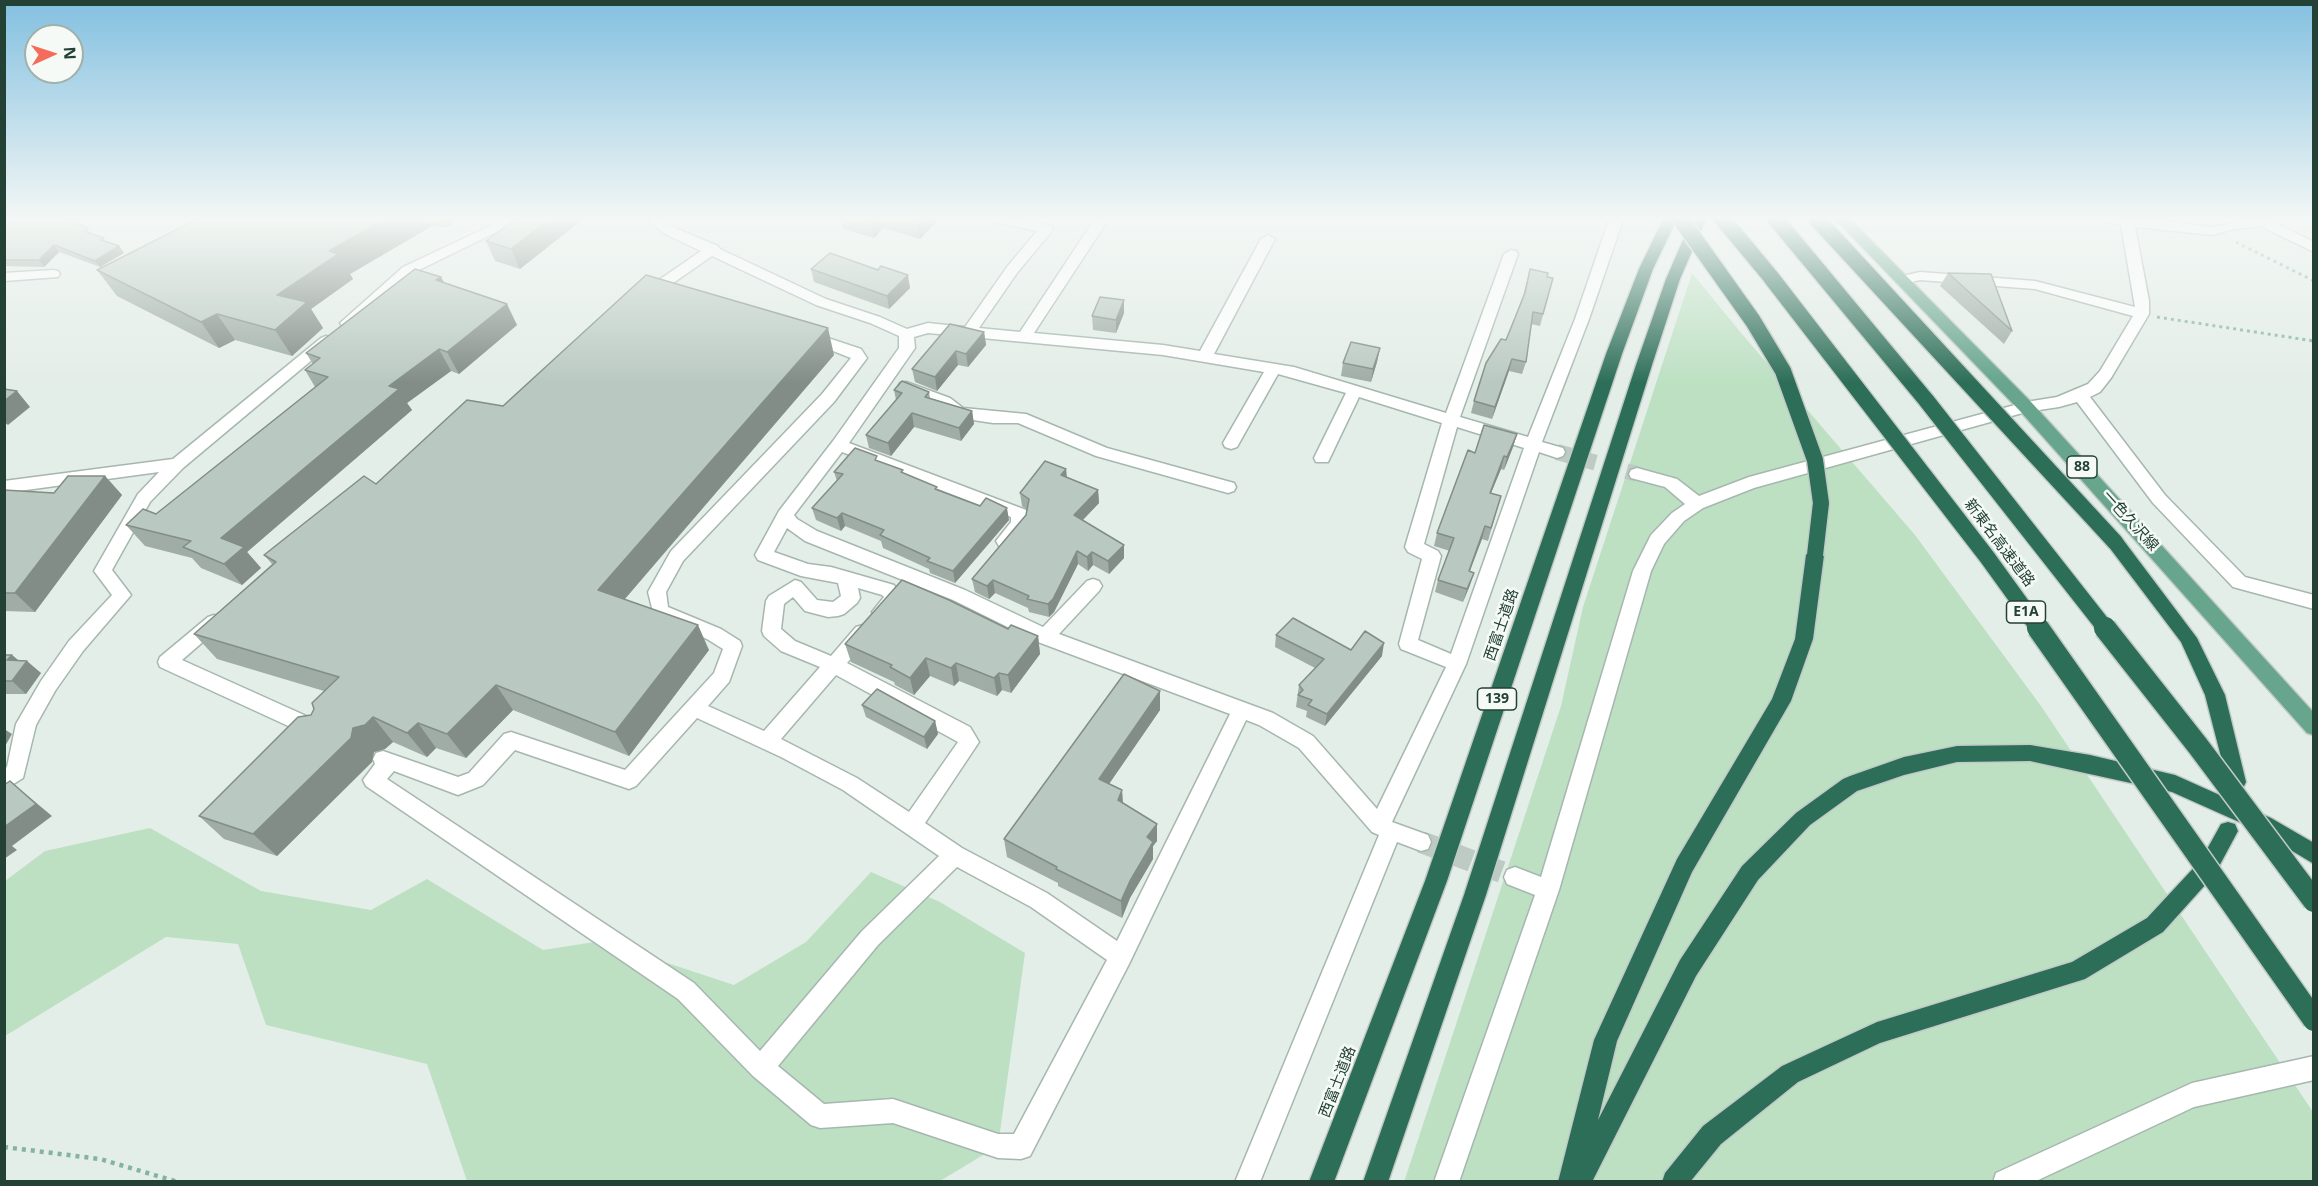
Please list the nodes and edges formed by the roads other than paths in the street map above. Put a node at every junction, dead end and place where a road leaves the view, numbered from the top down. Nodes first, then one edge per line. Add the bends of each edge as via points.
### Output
1 (405, 272) edge
2 (677, 272) edge
3 (760, 272) edge
4 (1010, 272) edge
5 (1066, 272) edge
6 (1250, 272) edge
7 (1504, 272) edge
8 (1598, 272) edge
9 (1645, 272) edge
10 (1676, 272) edge
11 (1718, 272) edge
12 (1766, 272) edge
13 (1820, 272) edge
14 (1866, 272) edge
15 (1895, 272) edge
16 (2136, 272) edge
17 (53, 274) dead end
18 (4, 277) edge
19 (1903, 280) junction
20 (655, 287) junction
21 (678, 295) edge
22 (628, 309) edge
23 (2142, 314) junction
24 (789, 331) edge
25 (969, 332) junction
26 (906, 334) junction
27 (1024, 337) junction
28 (1205, 357) junction
29 (1273, 369) junction
30 (885, 379) junction
31 (1354, 392) junction
32 (2080, 395) junction
33 (2026, 407) junction
34 (1451, 421) junction
35 (1231, 443) dead end
36 (839, 445) junction
37 (1533, 446) junction
38 (1557, 452) tunnel mouth
39 (1322, 458) dead end
40 (177, 465) junction
41 (1637, 474) tunnel mouth
42 (4, 487) edge
43 (1228, 487) dead end
44 (1697, 504) junction
45 (785, 515) junction
46 (997, 550) edge
47 (807, 571) junction
48 (974, 577) edge
49 (846, 578) junction
50 (1093, 586) dead end
51 (795, 587) junction
52 (959, 596) junction
53 (2313, 602) edge
54 (229, 609) edge
55 (1045, 637) junction
56 (1457, 664) junction
57 (834, 665) junction
58 (693, 708) junction
59 (1242, 709) junction
60 (2313, 727) edge
61 (323, 732) edge
62 (767, 741) junction
63 (4, 781) edge
64 (2236, 782) dead end
65 (911, 826) junction
66 (1385, 828) junction
67 (2228, 831) dead end
68 (1420, 842) tunnel mouth
69 (955, 855) junction
70 (2313, 855) edge
71 (1515, 877) tunnel mouth
72 (1548, 890) junction
73 (2313, 900) edge
74 (1121, 957) junction
75 (2313, 1020) edge
76 (760, 1068) junction
77 (2313, 1068) edge
78 (1247, 1182) edge
79 (1321, 1182) edge
80 (1375, 1182) edge
81 (1446, 1182) edge
82 (1569, 1182) edge
83 (1579, 1182) edge
84 (1674, 1182) edge
85 (2005, 1182) edge

1 - 40 street
2 - 20 street
3 - 26 street via 820,302
4 - 25 street
5 - 27 street
6 - 28 street
7 - 34 street
8 - 37 street
9 - 79 highway, 西富士道路 / 139 via 1436,881
10 - 80 highway, 139 via 1475,895
11 - 82 highway, bridge via 1783,371 1815,460 1821,503 1804,639 1781,701 1684,866 1606,1040
12 - 75 highway, 新東名高速道路 / E1A, bridge via 1987,557
13 - 73 highway, 新東名高速道路, bridge via 1934,409 2198,746
14 - 64 highway, bridge via 2115,543 2188,638 2215,695
15 - 19 main road, 一色久沢線 / 88
16 - 23 street
17 - 18 street
19 - 23 street via 1920,276 2035,285
19 - 33 main road, 一色久沢線 / 88
20 - 21 street
20 - 22 street
23 - 32 street via 2106,374 2094,388
24 - 58 street via 856,352 859,358 828,398 677,556 657,592 660,611 733,646 722,677
25 - 26 street via 928,327
25 - 27 street
26 - 30 street via 907,348
27 - 28 street
28 - 29 street
29 - 31 street
29 - 35 street
30 - 36 street
30 - 43 street via 944,402 959,413 1020,418 1102,452
31 - 34 street
31 - 39 street
32 - 33 street
32 - 53 street via 2159,499 2239,582
33 - 44 street via 1758,480
33 - 60 main road, 一色久沢線 / 88
34 - 37 street
34 - 56 street via 1414,547 1432,556 1408,644
36 - 45 street
36 - 46 street via 1020,514 1020,523
37 - 38 street
37 - 56 street
40 - 42 street
40 - 63 street via 144,498 103,572 122,595 76,646 48,686 26,724 16,772
41 - 44 street via 1671,483
44 - 72 street via 1678,517 1657,540 1642,571
45 - 47 street via 764,555
45 - 52 street via 790,523 811,536
47 - 49 street
47 - 51 street
48 - 52 street
49 - 51 street via 851,598 837,609 811,606
49 - 57 street via 888,590 894,598
50 - 55 street
51 - 57 street via 775,601 771,631 788,646
52 - 55 street
54 - 61 street via 167,662
55 - 59 street
56 - 66 street
57 - 62 street
57 - 65 street via 963,733 969,742
58 - 62 street
58 - 76 street via 629,780 512,740 476,779 458,786 387,761 373,780 686,991
59 - 66 street via 1306,742
59 - 74 street
62 - 65 street via 850,784
65 - 69 street
66 - 68 street
66 - 78 street
67 - 84 highway via 2208,867 2155,925 2077,971 1877,1032 1790,1074 1712,1135
69 - 74 street via 1039,900
69 - 76 street via 870,938
70 - 83 highway via 2264,824 2175,784 2030,753 1958,754 1904,766 1850,785 1803,819 1750,873 1688,969
71 - 72 street
72 - 81 street
74 - 76 street via 1021,1147 999,1146 893,1111 820,1116
77 - 85 street via 2192,1095

